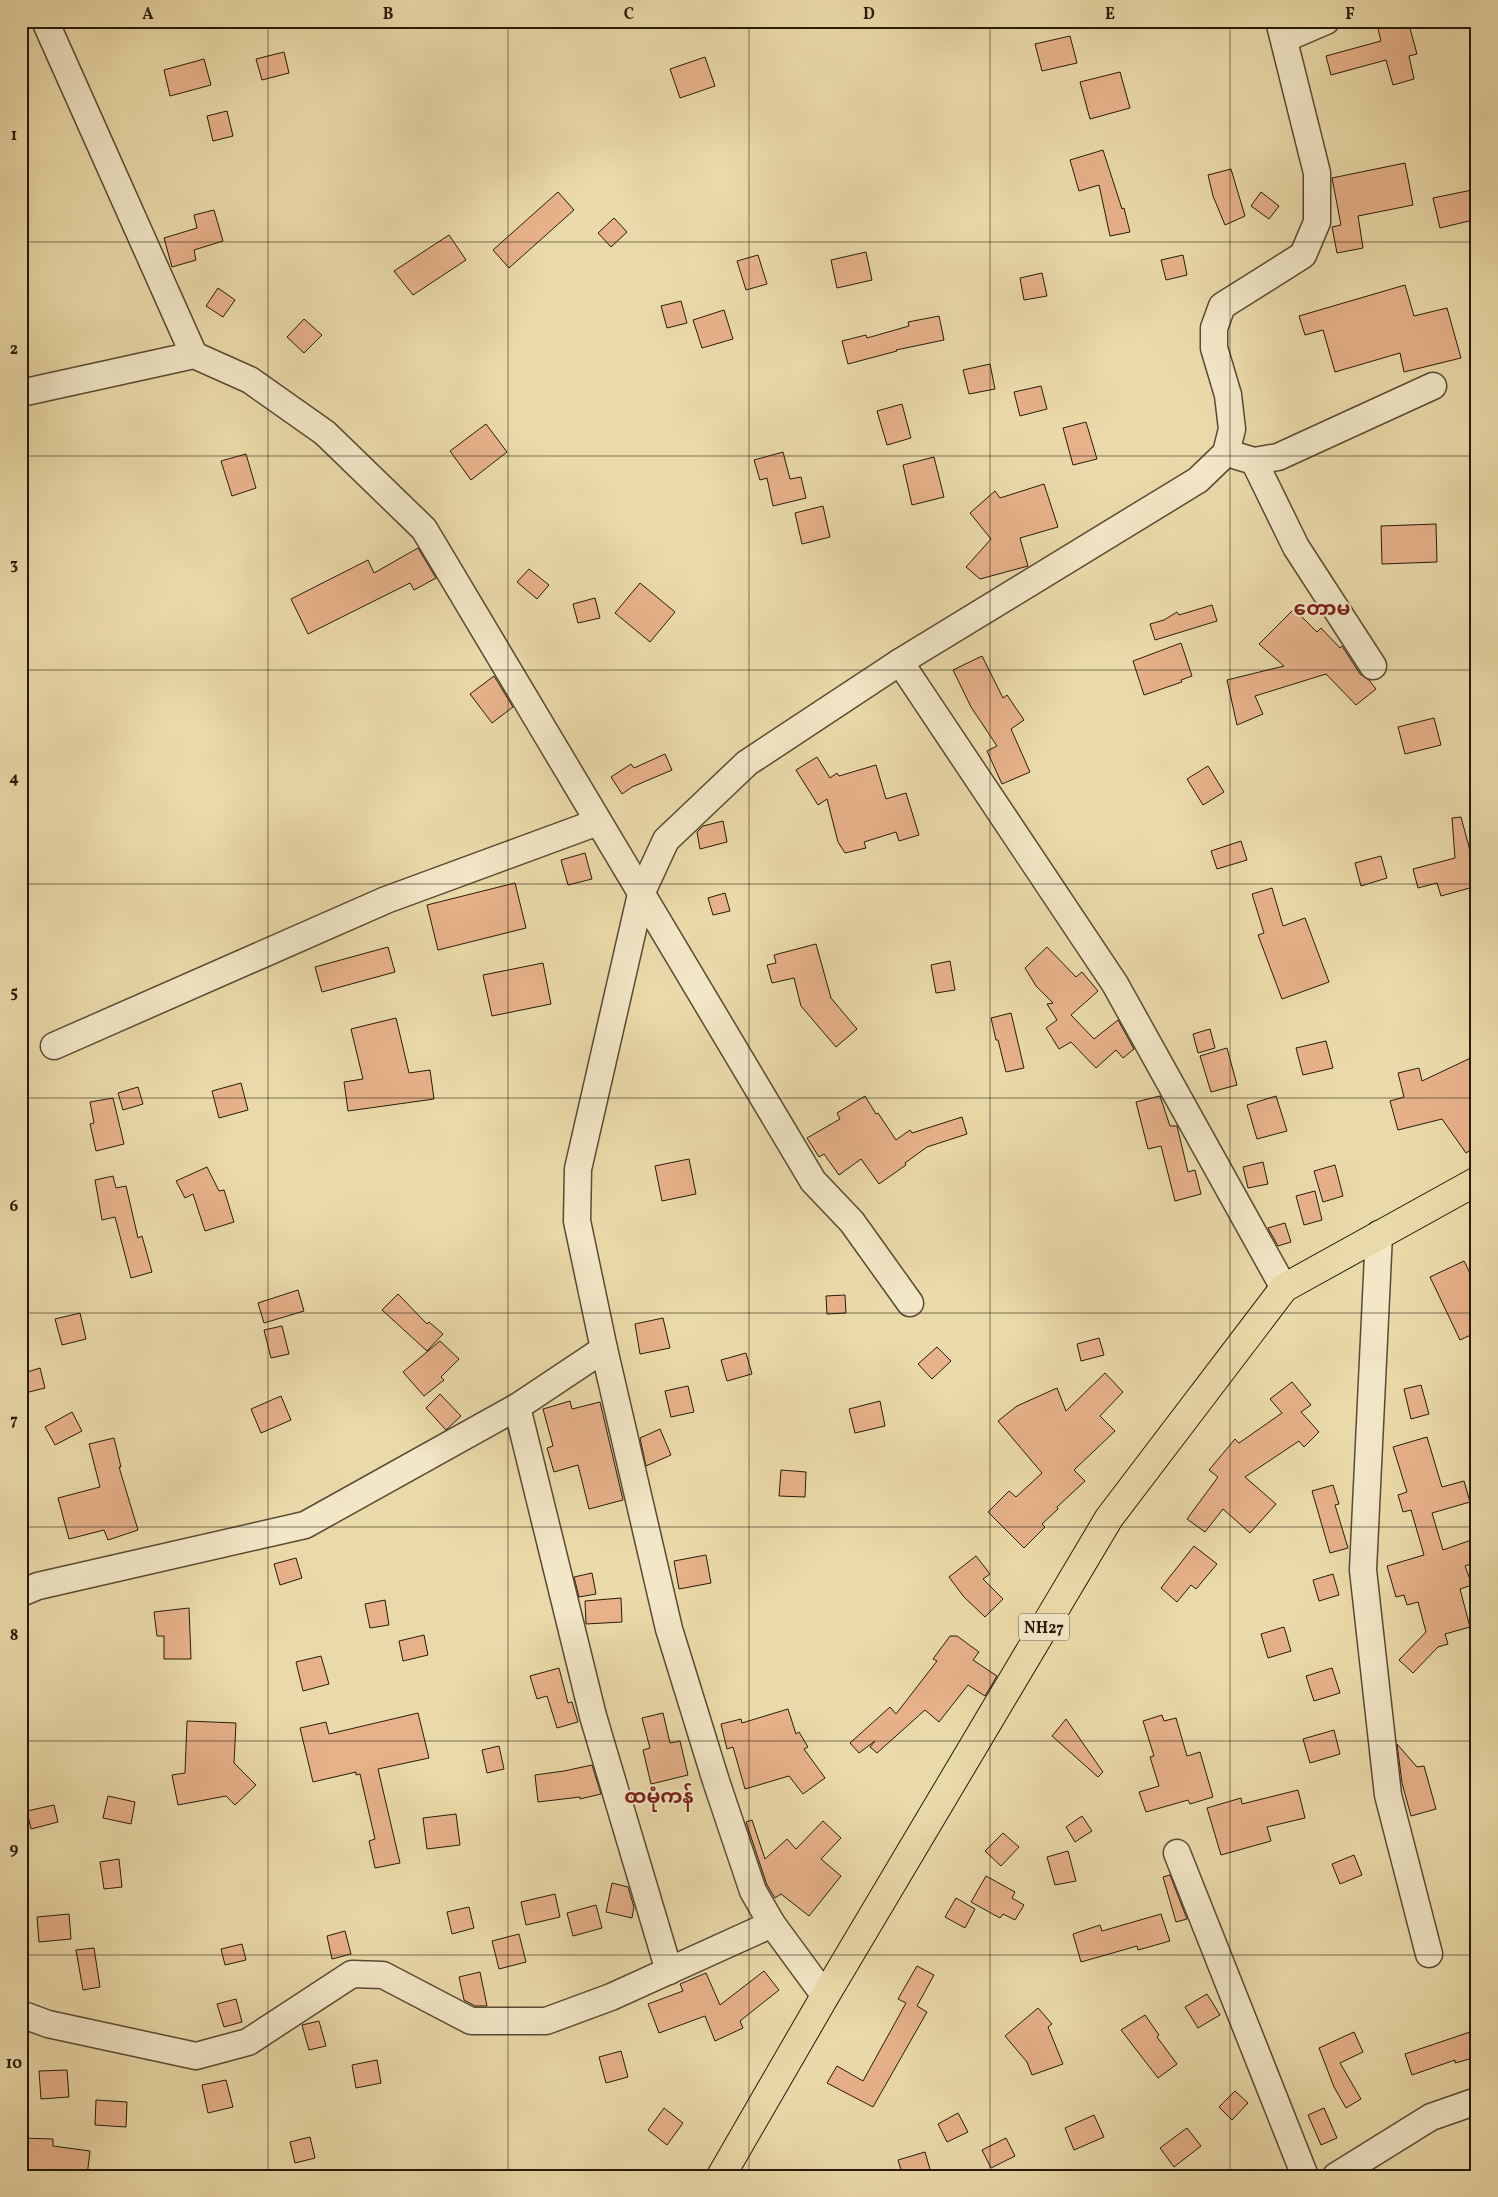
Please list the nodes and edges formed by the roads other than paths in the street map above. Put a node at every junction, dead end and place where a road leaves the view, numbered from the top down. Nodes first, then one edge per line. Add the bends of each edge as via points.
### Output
1 (45, 21) edge
2 (1326, 21) edge
3 (1281, 30) edge
4 (194, 355) junction
5 (1433, 386) dead end
6 (21, 393) edge
7 (1226, 453) junction
8 (1254, 461) junction
9 (900, 662) junction
10 (1373, 666) dead end
11 (598, 822) junction
12 (641, 894) junction
13 (54, 1046) dead end
14 (1477, 1181) edge
15 (1379, 1234) junction
16 (1284, 1288) junction
17 (910, 1303) dead end
18 (604, 1349) junction
19 (517, 1407) junction
20 (21, 1593) edge
21 (1177, 1853) dead end
22 (772, 1924) junction
23 (1429, 1954) dead end
24 (670, 1971) junction
25 (825, 1996) junction
26 (21, 2014) edge
27 (1477, 2101) edge
28 (721, 2176) edge
29 (1305, 2176) edge
30 (1336, 2176) edge

1 - 4 street
2 - 3 street
3 - 7 street via 1317,173 1317,222 1303,255 1222,306 1214,328 1214,348 1228,395 1232,429
4 - 6 street
4 - 11 street via 250,380 325,432 424,529
5 - 8 street via 1278,457
7 - 8 street
7 - 9 street via 1198,480
8 - 10 street via 1296,547
9 - 12 street via 747,763 666,840
9 - 16 street via 1115,984
11 - 12 street
11 - 13 street via 386,900
12 - 17 street via 813,1181 852,1222
12 - 18 street via 578,1169 577,1221
14 - 15 highway, NH27
15 - 16 highway, NH27
15 - 23 street via 1363,1570 1388,1795
16 - 25 highway, NH27 via 1109,1518
18 - 19 street
18 - 22 street via 669,1629 753,1891
19 - 20 street via 305,1525 38,1586
19 - 24 street via 593,1716
21 - 29 street
22 - 24 street
22 - 25 street
24 - 26 street via 546,2021 471,2021 383,1975 352,1974 248,2042 196,2056 48,2024
25 - 28 highway, NH27
27 - 30 street via 1431,2116

